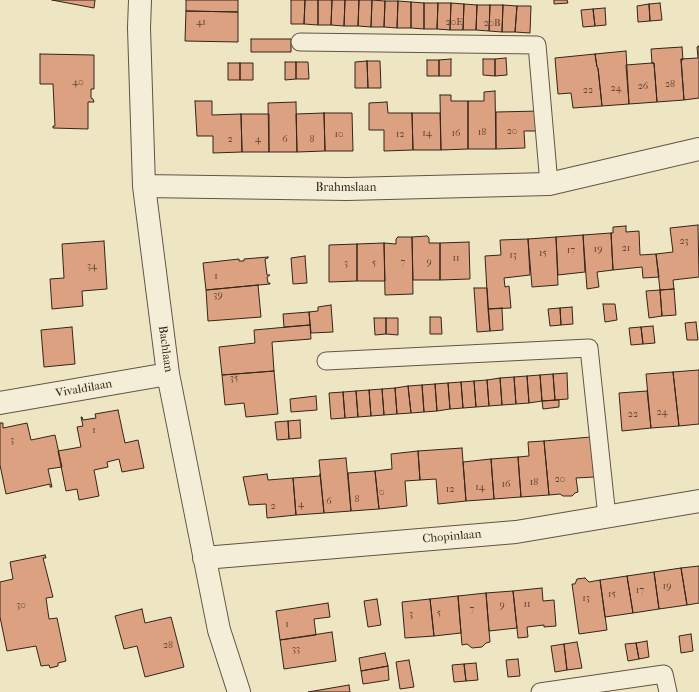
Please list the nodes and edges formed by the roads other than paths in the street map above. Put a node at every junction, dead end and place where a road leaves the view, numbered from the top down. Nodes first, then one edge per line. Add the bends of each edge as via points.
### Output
1 (140, 0) edge
2 (300, 42) dead end
3 (699, 149) edge
4 (548, 184) junction
5 (144, 186) junction
6 (326, 361) dead end
7 (168, 374) junction
8 (0, 404) edge
9 (699, 501) edge
10 (607, 517) junction
11 (204, 558) junction
12 (239, 692) edge
13 (540, 692) edge
14 (668, 692) edge

1 - 5 street, Bachlaan
2 - 4 lane via 537,45
3 - 4 street, Brahmslaan
4 - 5 street, Brahmslaan via 347,189
5 - 7 street, Bachlaan
6 - 10 lane via 589,348
7 - 8 street, Vivaldilaan
7 - 11 street, Bachlaan
9 - 10 street, Chopinlaan
10 - 11 street, Chopinlaan via 516,532
11 - 12 street, Bachlaan via 218,630
13 - 14 lane via 664,674

